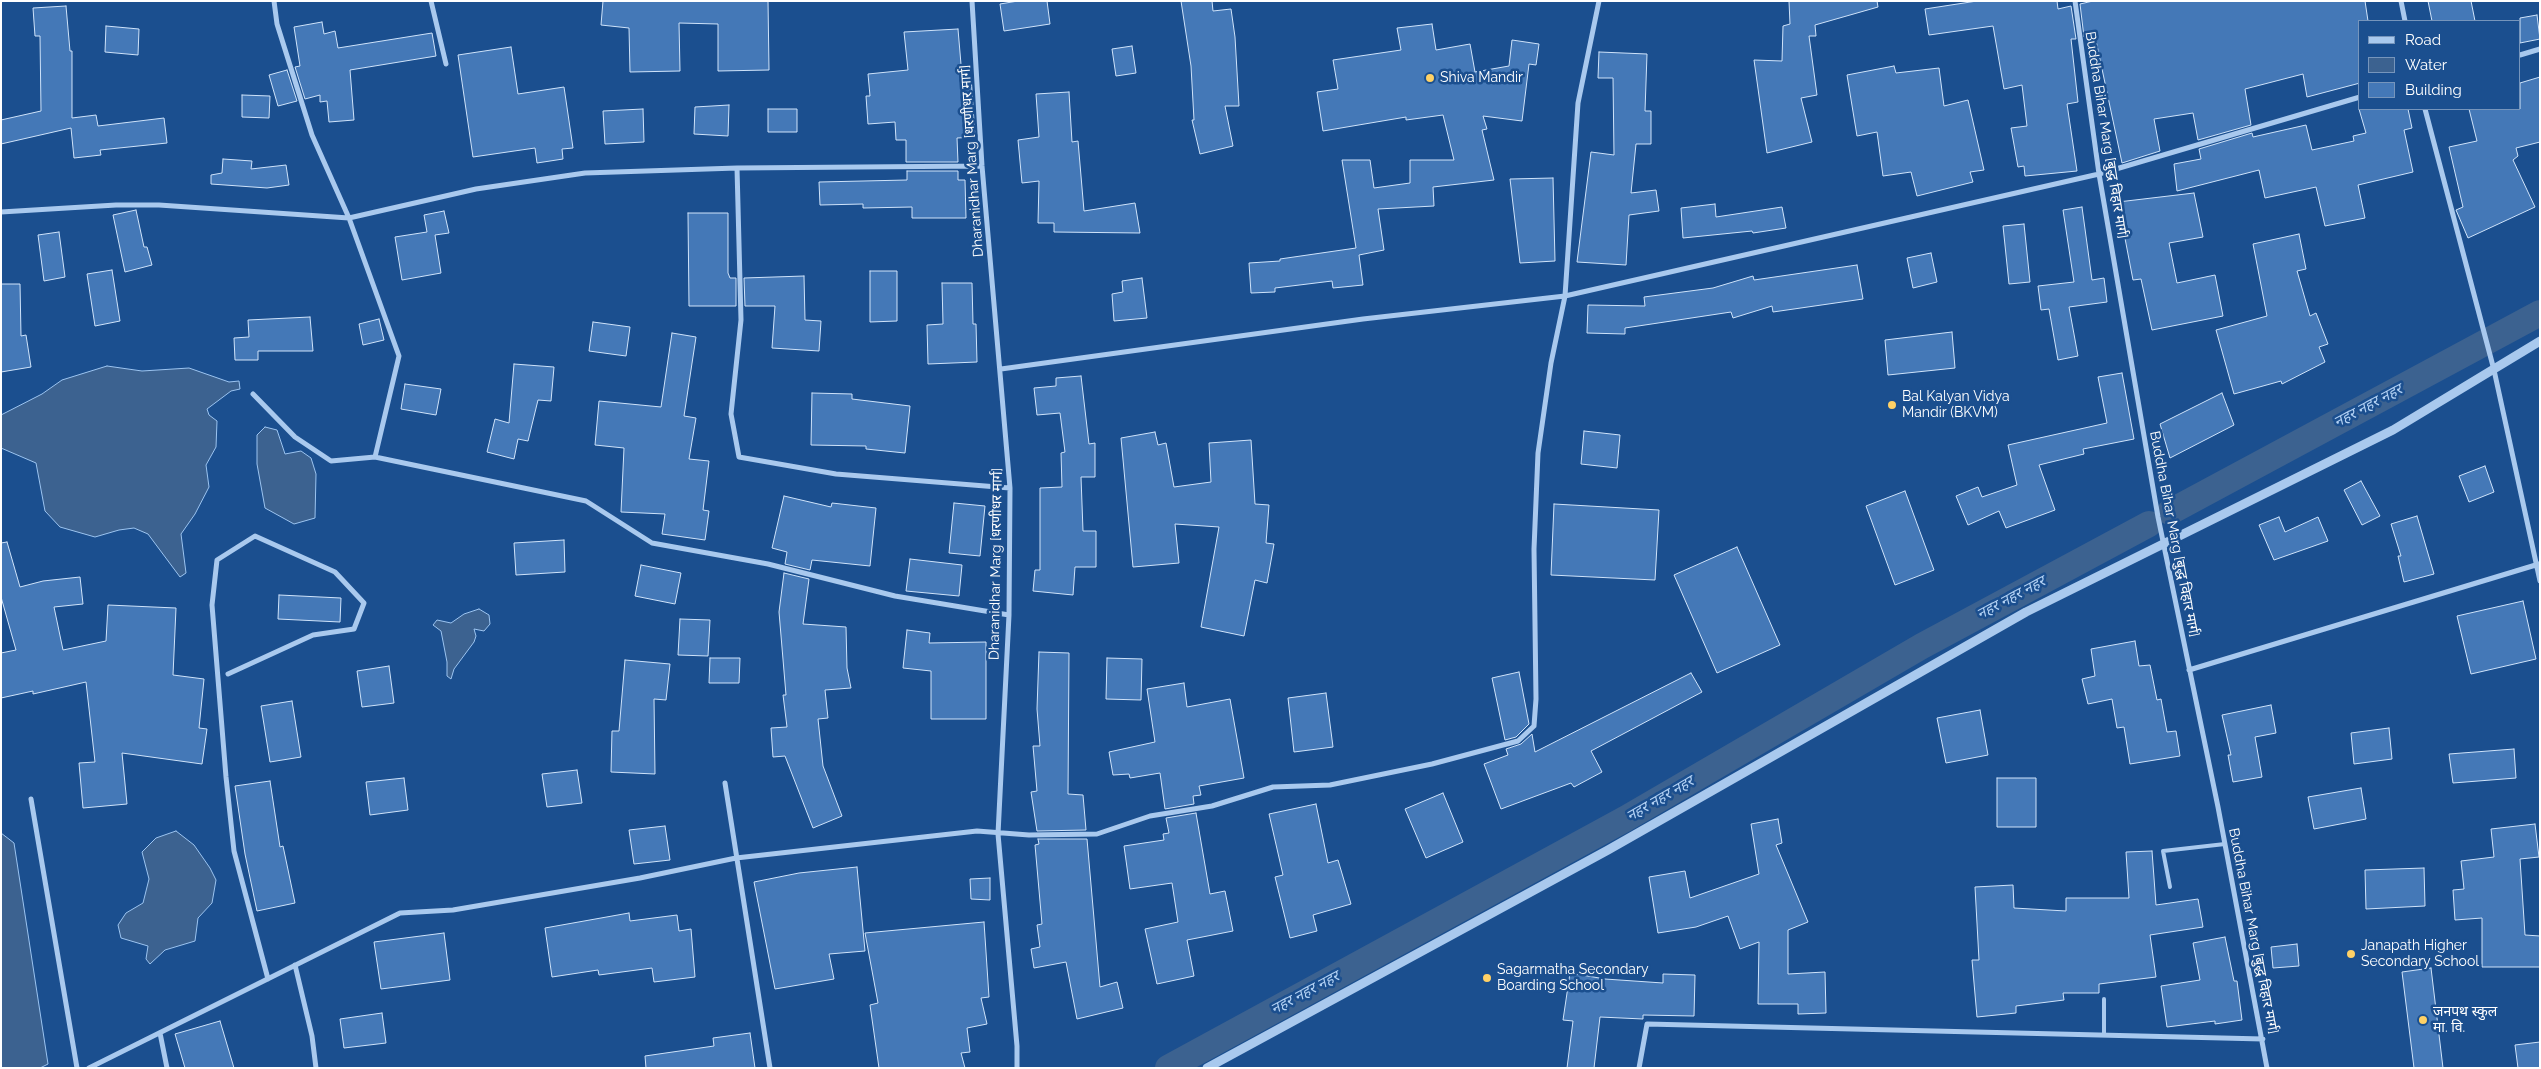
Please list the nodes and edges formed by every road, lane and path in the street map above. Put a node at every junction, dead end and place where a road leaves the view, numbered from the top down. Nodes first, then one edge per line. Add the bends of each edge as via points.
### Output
1 (274, 1) edge
2 (431, 1) edge
3 (972, 1) edge
4 (1599, 1) edge
5 (2074, 1) edge
6 (2401, 1) edge
7 (2405, 20) edge
8 (2540, 49) edge
9 (2521, 54) edge
10 (446, 64) dead end
11 (2358, 97) edge
12 (2425, 110) edge
13 (982, 166) junction
14 (737, 168) junction
15 (2099, 174) junction
16 (1, 212) edge
17 (349, 218) junction
18 (1565, 296) junction
19 (2540, 341) edge
20 (1001, 369) junction
21 (2494, 370) junction
22 (253, 394) dead end
23 (375, 457) junction
24 (1010, 488) junction
25 (2163, 544) junction
26 (2539, 564) edge
27 (2540, 581) edge
28 (1009, 615) junction
29 (2189, 670) junction
30 (228, 674) dead end
31 (725, 783) dead end
32 (31, 799) dead end
33 (998, 834) junction
34 (2224, 844) junction
35 (736, 858) junction
36 (2170, 887) dead end
37 (295, 965) junction
38 (268, 979) junction
39 (2104, 999) dead end
40 (160, 1033) junction
41 (2104, 1035) junction
42 (2263, 1039) junction
43 (77, 1068) edge
44 (89, 1068) edge
45 (167, 1068) edge
46 (316, 1068) edge
47 (770, 1068) edge
48 (1017, 1068) edge
49 (1207, 1068) edge
50 (1639, 1068) edge
51 (2267, 1068) edge

1 - 17 street via 277,24 312,135
2 - 10 street
3 - 13 street, Dharanidhar Marg [धरणीधर मार्ग]
4 - 18 street via 1578,103
5 - 15 street, Buddha Bihar Marg [बुद्ध विहार मार्ग]
6 - 7 street
8 - 9 street
11 - 15 street
12 - 21 street
13 - 14 street
13 - 20 street, Dharanidhar Marg [धरणीधर मार्ग]
14 - 17 street via 585,173 476,189
14 - 24 street via 741,320 731,414 739,457 836,474
15 - 18 street
15 - 25 street, Buddha Bihar Marg [बुद्ध विहार मार्ग]
16 - 17 street via 159,205
17 - 23 street via 399,356
18 - 20 street via 1363,318
18 - 33 street via 1550,363 1538,453 1534,726 1518,741 1432,764 1330,786 1273,787 1212,806 1150,816 1097,834
19 - 21 street
20 - 24 street, Dharanidhar Marg [धरणीधर मार्ग]
21 - 25 street via 2393,430
21 - 26 street
22 - 23 street via 295,437 331,461
23 - 28 street via 586,501 652,544 768,564 895,596
24 - 28 street, Dharanidhar Marg [धरणीधर मार्ग]
25 - 29 street, Buddha Bihar Marg [बुद्ध विहार मार्ग]
25 - 49 street via 2026,612 1617,845
26 - 27 street
26 - 29 street
28 - 33 street, Dharanidhar Marg [धरणीधर मार्ग]
29 - 34 street, Buddha Bihar Marg [बुद्ध विहार मार्ग]
30 - 38 street via 313,635 354,629 364,604 335,572 255,536 217,560 212,605 234,851
31 - 35 street
32 - 43 street
33 - 35 street via 977,831
33 - 48 street, Dharanidhar Marg [धरणीधर मार्ग]
34 - 36 lane via 2163,851
34 - 42 street, Buddha Bihar Marg [बुद्ध विहार मार्ग]
35 - 37 street via 463,908 400,913
35 - 47 street
37 - 38 street
37 - 46 street
38 - 40 street
39 - 41 lane
40 - 44 street
40 - 45 street
41 - 42 street
41 - 50 street via 1646,1024
42 - 51 street, Buddha Bihar Marg [बुद्ध विहार मार्ग]

